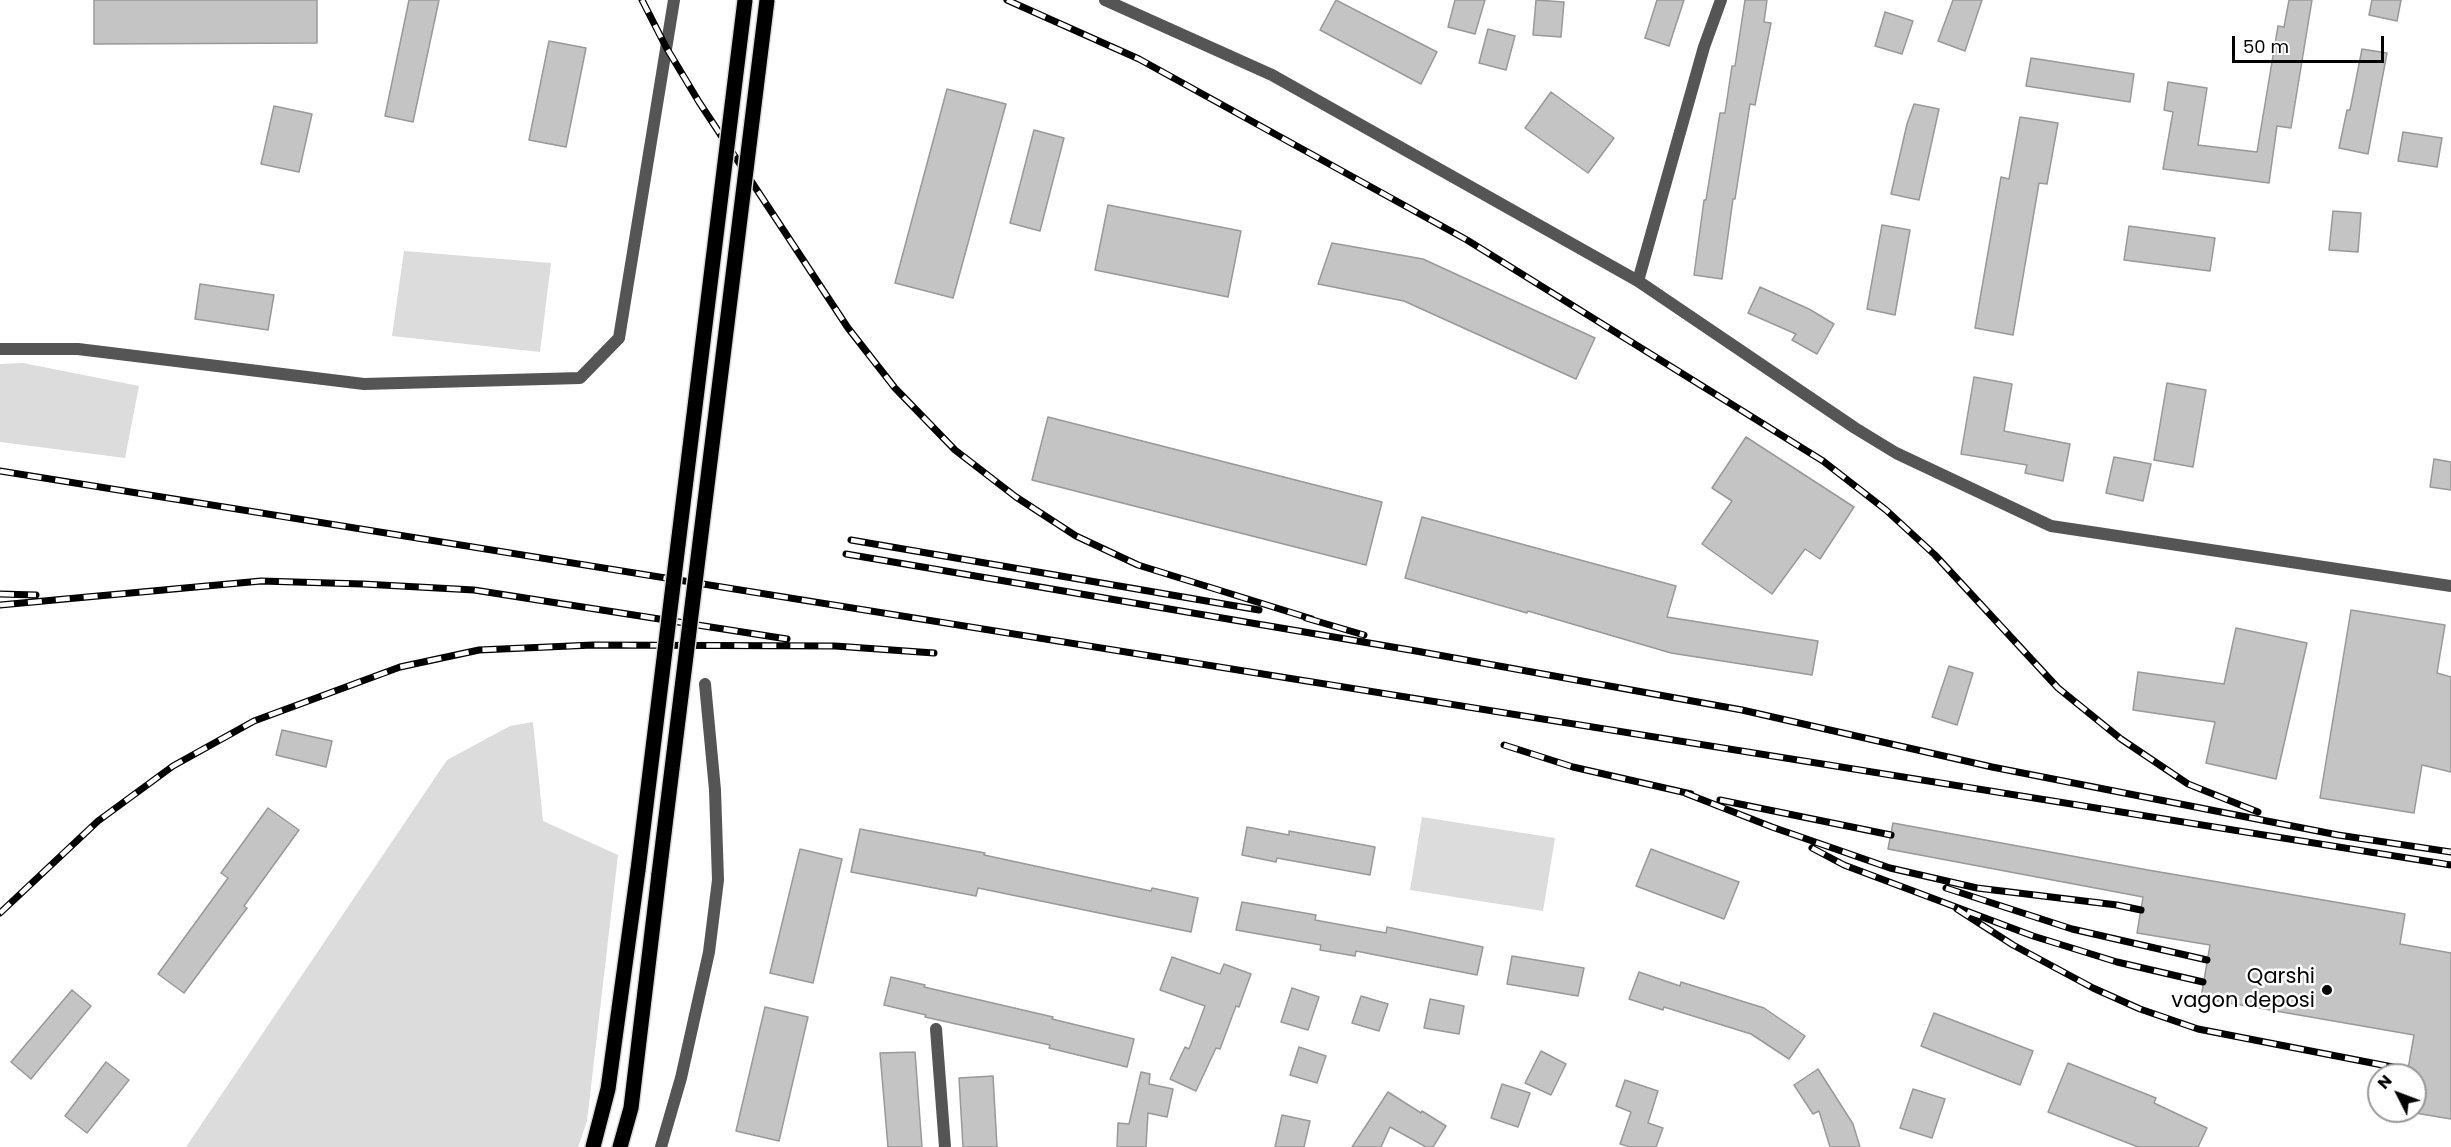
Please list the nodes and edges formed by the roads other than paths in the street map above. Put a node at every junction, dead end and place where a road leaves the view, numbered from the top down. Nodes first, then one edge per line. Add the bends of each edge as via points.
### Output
1 (674, 0) edge
2 (745, 0) edge
3 (766, 0) edge
4 (1105, 0) edge
5 (1721, 0) edge
6 (1638, 281) junction
7 (0, 349) edge
8 (2451, 586) edge
9 (705, 684) dead end
10 (936, 1029) dead end
11 (593, 1147) edge
12 (620, 1147) edge
13 (661, 1147) edge
14 (945, 1147) edge

1 - 7 street via 619,338 580,378 364,384 78,349
2 - 11 main road, bridge via 638,870 608,1089
3 - 12 main road, bridge via 631,1108
4 - 6 street via 1272,75
5 - 6 street
6 - 8 street via 1896,453 2051,526
9 - 13 street via 718,880 706,964
10 - 14 street

